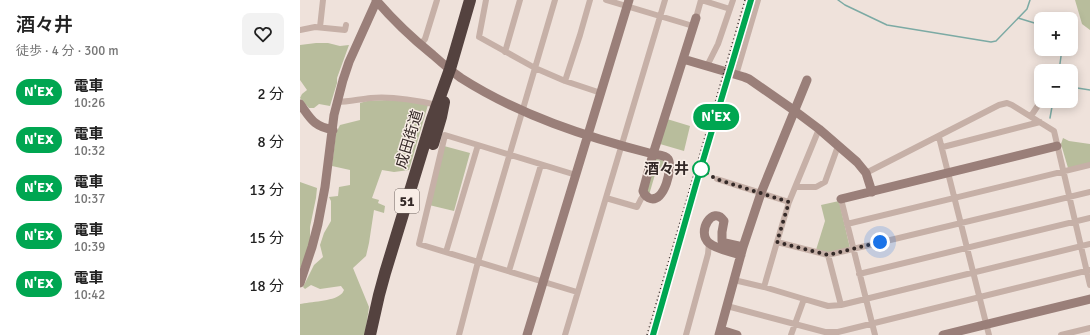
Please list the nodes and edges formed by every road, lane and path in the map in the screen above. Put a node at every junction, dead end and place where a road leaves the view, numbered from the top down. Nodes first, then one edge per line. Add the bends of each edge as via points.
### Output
1 (323, 0) edge
2 (376, 0) edge
3 (437, 0) edge
4 (470, 0) edge
5 (486, 0) edge
6 (520, 0) edge
7 (555, 0) edge
8 (590, 0) edge
9 (606, 0) edge
10 (665, 0) edge
11 (701, 0) edge
12 (733, 0) edge
13 (758, 0) edge
14 (628, 3) edge
15 (730, 9) junction
16 (660, 16) junction
17 (694, 22) junction
18 (346, 25) dead end
19 (320, 27) junction
20 (300, 30) edge
21 (420, 45) junction
22 (505, 52) junction
23 (683, 59) junction
24 (707, 66) junction
25 (535, 68) junction
26 (450, 69) junction
27 (736, 75) junction
28 (807, 80) dead end
29 (565, 82) junction
30 (601, 93) junction
31 (337, 102) junction
32 (437, 105) junction
33 (301, 107) edge
34 (1036, 108) edge
35 (523, 111) junction
36 (794, 111) junction
37 (1031, 116) junction
38 (1040, 122) junction
39 (333, 130) junction
40 (819, 130) junction
41 (588, 135) junction
42 (940, 137) junction
43 (478, 145) junction
44 (621, 145) junction
45 (838, 146) junction
46 (1057, 146) junction
47 (943, 147) junction
48 (653, 154) junction
49 (509, 156) junction
50 (541, 165) junction
51 (1090, 165) edge
52 (1063, 172) junction
53 (866, 173) junction
54 (949, 173) junction
55 (576, 175) junction
56 (716, 179) dead end
57 (796, 187) junction
58 (872, 192) junction
59 (1090, 192) edge
60 (761, 193) junction
61 (644, 195) junction
62 (1069, 197) junction
63 (606, 198) junction
64 (955, 198) junction
65 (841, 199) joint
66 (789, 202) junction
67 (1090, 218) edge
68 (1075, 222) junction
69 (962, 223) junction
70 (847, 224) junction
71 (777, 242) junction
72 (709, 243) junction
73 (1090, 244) edge
74 (1081, 247) junction
75 (968, 248) junction
76 (852, 249) junction
77 (742, 251) junction
78 (446, 252) junction
79 (828, 255) junction
80 (478, 262) junction
81 (1088, 270) edge
82 (509, 271) junction
83 (973, 272) junction
84 (858, 274) junction
85 (734, 280) junction
86 (543, 281) junction
87 (300, 283) edge
88 (1090, 285) edge
89 (764, 287) junction
90 (577, 292) junction
91 (980, 297) junction
92 (804, 299) junction
93 (866, 299) junction
94 (1090, 299) edge
95 (841, 305) junction
96 (727, 306) junction
97 (795, 324) junction
98 (872, 324) junction
99 (986, 325) junction
100 (1090, 328) edge
101 (720, 333) edge
102 (370, 335) edge
103 (378, 335) edge
104 (459, 335) edge
105 (526, 335) edge
106 (565, 335) edge
107 (686, 335) edge
108 (737, 335) edge
109 (791, 335) edge
110 (875, 335) edge
111 (943, 335) edge
112 (989, 335) edge
113 (1061, 335) edge

1 - 19 street
2 - 21 street
2 - 31 street via 349,62
3 - 21 street via 425,39
4 - 26 highway, 成田街道 / 51
5 - 22 street via 479,37
6 - 22 street
7 - 25 street
8 - 29 street
9 - 14 street
10 - 16 street
11 - 15 street
11 - 17 street
12 - 15 street
13 - 27 street
14 - 16 street
14 - 30 street
15 - 24 street
16 - 17 street
16 - 44 street
17 - 23 street
18 - 19 street via 345,30
19 - 20 street
21 - 26 street
22 - 25 street
23 - 24 street
23 - 48 street
24 - 27 street
25 - 29 street
25 - 35 street
26 - 32 highway, 成田街道 / 51
26 - 35 street
26 - 103 highway, 成田街道 / 51 via 441,117 389,283
27 - 36 street via 749,79
28 - 36 street
29 - 30 street
30 - 41 street
31 - 32 street via 394,98
31 - 39 street
32 - 102 highway, 成田街道 / 51 via 381,288
33 - 39 street via 317,125
34 - 37 street
35 - 41 street via 557,126
35 - 49 street
36 - 40 street
36 - 60 street
37 - 38 street
37 - 42 street via 1007,103
38 - 46 street via 1054,131
38 - 47 street
39 - 87 street via 318,224
40 - 45 street
40 - 57 street
41 - 44 street
41 - 55 street
42 - 47 street
42 - 53 street
43 - 49 street
43 - 78 street
43 - 78 street via 445,135 420,244
44 - 48 street
44 - 63 street
45 - 53 street
45 - 57 street via 825,182 816,187
46 - 52 street
46 - 54 street
47 - 54 street
48 - 61 street via 643,187
48 - 61 street via 668,159 669,172 661,195 654,199
49 - 50 street
49 - 80 street
50 - 55 street
50 - 82 street
51 - 52 street
52 - 62 street
52 - 64 street
53 - 58 street
54 - 58 street
54 - 64 street
55 - 86 street
56 - 60 street
57 - 66 street
58 - 65 street
59 - 62 street
60 - 66 street
60 - 77 street
61 - 63 street via 637,207
62 - 68 street
62 - 69 street
63 - 90 street
64 - 69 street
64 - 70 street
65 - 70 street
66 - 71 street
67 - 68 street
68 - 74 street
68 - 75 street
69 - 75 street
69 - 76 street
70 - 76 street
71 - 79 street
71 - 89 street
72 - 77 street via 717,247
72 - 77 street via 704,232 705,225 710,218 718,216 724,221 722,240
72 - 107 street
73 - 74 street
74 - 81 street
74 - 83 street
75 - 83 street
75 - 84 street
76 - 79 street
76 - 84 street
77 - 85 street
78 - 80 street
79 - 95 street
80 - 82 street
80 - 104 street
81 - 88 street
81 - 91 street
82 - 86 street
83 - 91 street
83 - 93 street
84 - 93 street
85 - 89 street
85 - 96 street
86 - 90 street
86 - 105 street
89 - 92 street
90 - 106 street
91 - 98 street
91 - 99 street
92 - 95 street via 828,306
92 - 97 street
93 - 95 street
93 - 98 street
94 - 99 street
96 - 97 street
96 - 101 street
97 - 98 street via 825,332 838,332
97 - 109 street
98 - 110 street
99 - 111 street
99 - 112 street
100 - 113 street
101 - 108 street

